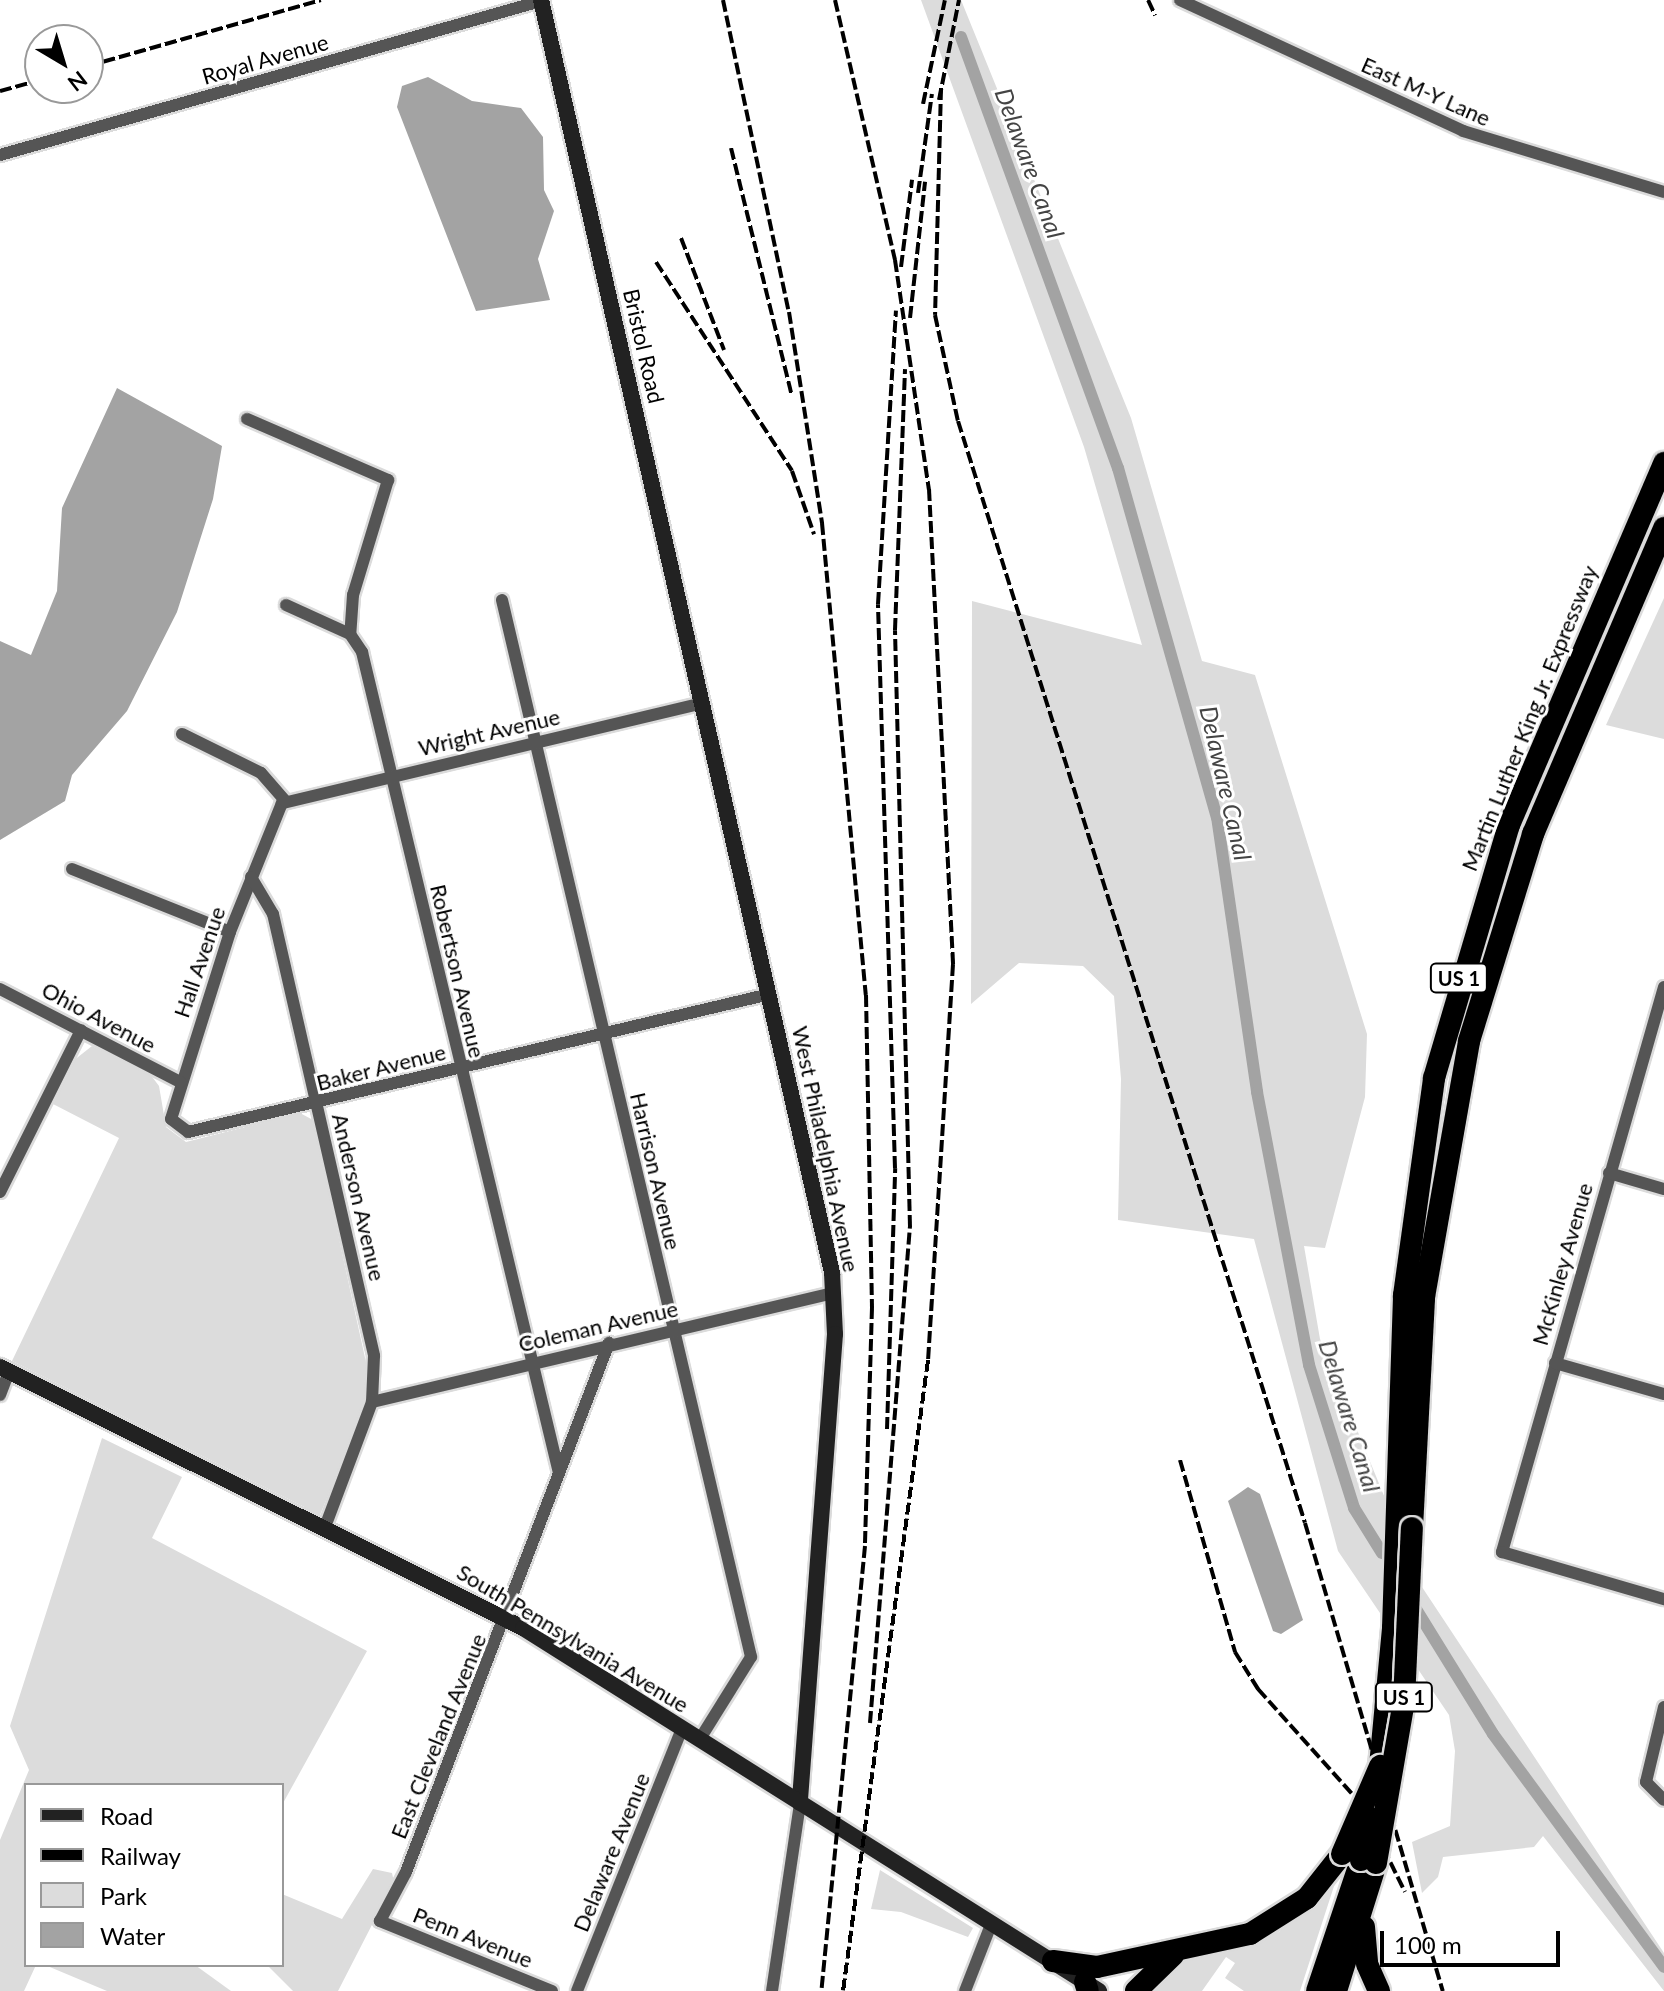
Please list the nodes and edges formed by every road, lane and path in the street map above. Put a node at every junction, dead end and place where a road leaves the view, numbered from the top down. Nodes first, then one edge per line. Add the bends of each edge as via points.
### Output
1 (541, 0) edge
2 (1180, 0) edge
3 (0, 155) edge
4 (1664, 192) edge
5 (247, 419) dead end
6 (1664, 463) edge
7 (1664, 528) edge
8 (502, 600) dead end
9 (286, 605) dead end
10 (350, 634) junction
11 (703, 703) junction
12 (182, 734) dead end
13 (534, 742) junction
14 (391, 776) junction
15 (285, 801) junction
16 (72, 869) dead end
17 (251, 877) junction
18 (230, 932) junction
19 (1664, 987) edge
20 (0, 989) edge
21 (770, 994) junction
22 (81, 1030) junction
23 (604, 1034) junction
24 (461, 1069) junction
25 (180, 1082) junction
26 (317, 1103) junction
27 (188, 1132) joint
28 (1609, 1173) junction
29 (1664, 1189) edge
30 (0, 1192) edge
31 (834, 1293) junction
32 (673, 1329) junction
33 (609, 1343) junction
34 (530, 1362) junction
35 (1555, 1363) junction
36 (5, 1369) edge
37 (1664, 1394) edge
38 (0, 1395) edge
39 (372, 1402) junction
40 (559, 1473) junction
41 (325, 1527) junction
42 (1404, 1528) junction
43 (1664, 1599) edge
44 (505, 1620) junction
45 (1664, 1707) edge
46 (682, 1728) junction
47 (700, 1739) junction
48 (1658, 1798) edge
49 (800, 1803) junction
50 (1360, 1859) junction
51 (1369, 1891) junction
52 (380, 1920) joint
53 (992, 1922) junction
54 (1174, 1954) junction
55 (1053, 1961) junction
56 (1091, 1988) edge
57 (552, 1991) edge
58 (577, 1991) edge
59 (772, 1991) edge
60 (965, 1991) edge
61 (1136, 1991) edge
62 (1317, 1991) edge
63 (1336, 1991) edge
64 (1379, 1991) edge

1 - 3 street, Royal Avenue
1 - 11 main road, Bristol Road
2 - 4 street, East M-Y Lane via 1463,131
5 - 10 street, Robertson Avenue via 388,482 353,595
6 - 42 highway, Martin Luther King Jr. Expressway / US 1 via 1509,825 1444,1035 1407,1251
7 - 42 highway, Martin Luther King Jr. Expressway / US 1 via 1533,834 1469,1041 1424,1297
8 - 13 street, Harrison Avenue
9 - 10 street
10 - 14 street, Robertson Avenue via 362,652
11 - 13 street, Wright Avenue
11 - 21 main road, West Philadelphia Avenue
12 - 15 street via 261,773
13 - 14 street, Wright Avenue
13 - 23 street, Harrison Avenue
14 - 15 street, Wright Avenue
14 - 24 street, Robertson Avenue
15 - 17 street, Hall Avenue
16 - 18 street
17 - 18 street, Hall Avenue
17 - 26 street, Anderson Avenue via 273,914
18 - 25 street, Hall Avenue
19 - 28 street, McKinley Avenue
20 - 22 street, Ohio Avenue
21 - 23 street, Baker Avenue
21 - 31 main road, West Philadelphia Avenue
22 - 25 street, Ohio Avenue
22 - 30 street
23 - 24 street, Baker Avenue
23 - 32 street, Harrison Avenue
24 - 26 street, Baker Avenue
24 - 34 street, Robertson Avenue
25 - 27 street, Hall Avenue via 171,1119
26 - 27 street, Baker Avenue
26 - 39 street, Anderson Avenue via 374,1356
28 - 29 street
28 - 35 street, McKinley Avenue
31 - 32 street, Coleman Avenue
31 - 49 main road, West Philadelphia Avenue
32 - 33 street, Coleman Avenue
32 - 47 street, Harrison Avenue via 751,1657
33 - 34 street, Coleman Avenue
33 - 40 street, East Cleveland Avenue
34 - 39 street, Coleman Avenue
34 - 40 street, Robertson Avenue
35 - 37 street
35 - 43 street, McKinley Avenue via 1502,1552
36 - 38 street
36 - 41 main road, South Pennsylvania Avenue
39 - 41 street, Anderson Avenue
40 - 44 street, East Cleveland Avenue
41 - 44 main road, South Pennsylvania Avenue
42 - 50 highway, Martin Luther King Jr. Expressway / US 1, bridge via 1380,1766
42 - 50 highway, Martin Luther King Jr. Expressway / US 1, bridge via 1402,1724
44 - 46 main road, South Pennsylvania Avenue
44 - 52 street, East Cleveland Avenue
45 - 48 street via 1646,1774
46 - 47 main road, South Pennsylvania Avenue
46 - 58 street, Delaware Avenue
47 - 49 main road, South Pennsylvania Avenue
49 - 53 main road, South Pennsylvania Avenue
49 - 59 street
50 - 51 highway, Martin Luther King Jr. Expressway / US 1
50 - 54 highway via 1280,1919
50 - 62 highway, Martin Luther King Jr. Expressway / US 1
51 - 63 highway, Martin Luther King Jr. Expressway / US 1
51 - 64 highway via 1364,1952
52 - 57 street, Penn Avenue
53 - 55 main road, South Pennsylvania Avenue
53 - 60 street
54 - 55 highway via 1097,1967
54 - 61 highway
55 - 56 main road, South Pennsylvania Avenue

